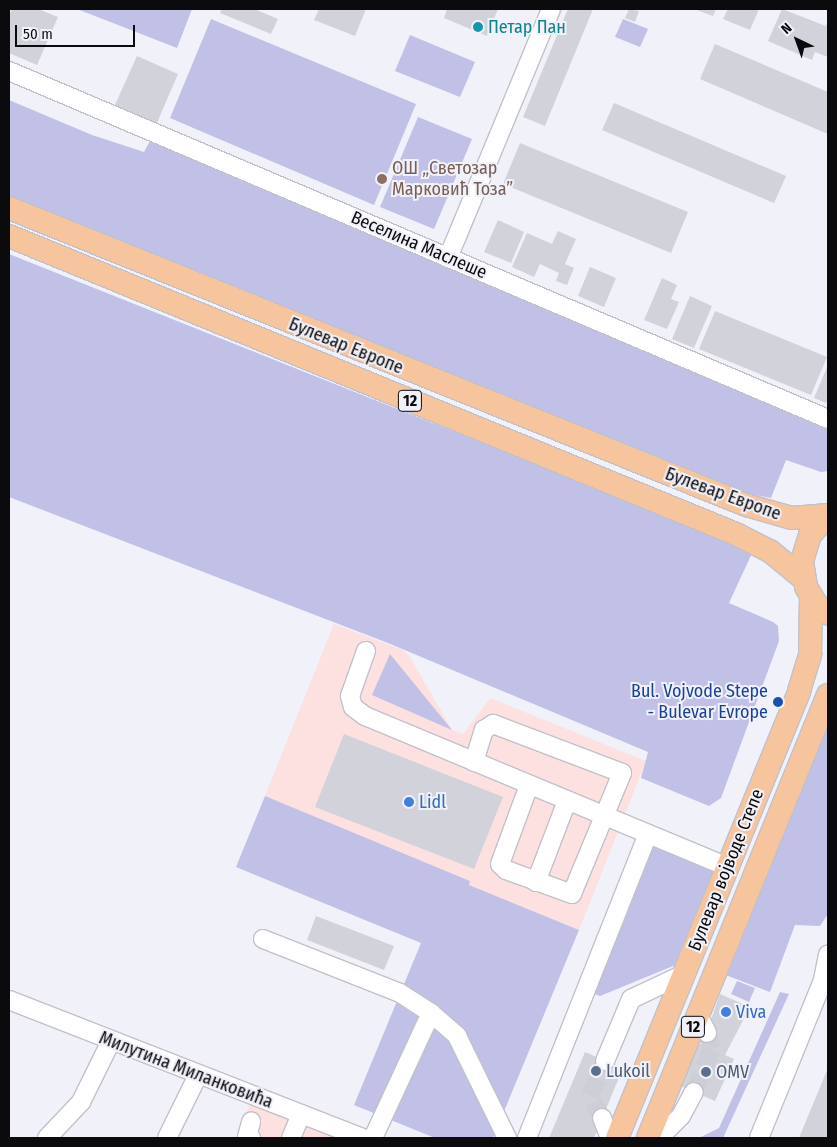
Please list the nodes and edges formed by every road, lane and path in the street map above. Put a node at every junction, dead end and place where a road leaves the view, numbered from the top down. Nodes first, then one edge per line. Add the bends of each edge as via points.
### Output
1 (551, 9) edge
2 (9, 72) edge
3 (9, 208) edge
4 (9, 236) edge
5 (448, 258) junction
6 (828, 418) edge
7 (828, 515) edge
8 (807, 588) junction
9 (828, 614) edge
10 (366, 651) dead end
11 (828, 695) edge
12 (474, 762) junction
13 (529, 785) junction
14 (567, 801) junction
15 (605, 816) junction
16 (648, 834) junction
17 (727, 867) junction
18 (536, 882) junction
19 (264, 938) dead end
20 (828, 954) edge
21 (684, 974) junction
22 (826, 982) edge
23 (9, 1000) edge
24 (432, 1013) junction
25 (111, 1042) junction
26 (605, 1060) tunnel mouth
27 (198, 1075) junction
28 (694, 1092) tunnel mouth
29 (301, 1114) junction
30 (602, 1118) tunnel mouth
31 (47, 1138) edge
32 (166, 1138) edge
33 (292, 1138) edge
34 (363, 1138) edge
35 (373, 1138) edge
36 (507, 1138) edge
37 (527, 1138) edge
38 (610, 1138) edge
39 (617, 1138) edge
40 (648, 1138) edge
41 (659, 1138) edge
42 (759, 1138) edge

1 - 5 street
2 - 5 street, Веселина Маслеше
3 - 7 main road, Булевар Европе / 12 via 746,505 792,518
4 - 8 main road, Булевар Европе / 12 via 736,534 770,551
5 - 6 street, Веселина Маслеше
7 - 8 main road, 12 via 806,543 802,561
8 - 9 main road, 12
8 - 17 main road, Булевар војводе Степе / 12 via 812,630 806,670
10 - 12 street via 350,696 353,707 365,716
11 - 40 main road, Булевар војводе Степе / 12 via 702,1024
12 - 13 street
12 - 15 street via 484,730 493,724 622,773
13 - 14 street
13 - 18 street via 500,864 506,870
14 - 15 street
14 - 18 street
15 - 16 street
15 - 18 street via 572,894
16 - 17 street
16 - 37 street
17 - 21 main road, Булевар војводе Степе / 12
19 - 24 street via 400,993
20 - 22 street
21 - 26 street via 631,999
21 - 39 main road, Булевар војводе Степе / 12
22 - 42 street
23 - 25 street, Милутина Миланковића
24 - 35 street
24 - 36 street via 457,1036
25 - 27 street, Милутина Миланковића
25 - 31 street via 81,1102
27 - 29 street, Милутина Миланковића
27 - 32 street
28 - 41 street via 681,1116
29 - 33 street
29 - 34 street, Милутина Миланковића
30 - 38 street

